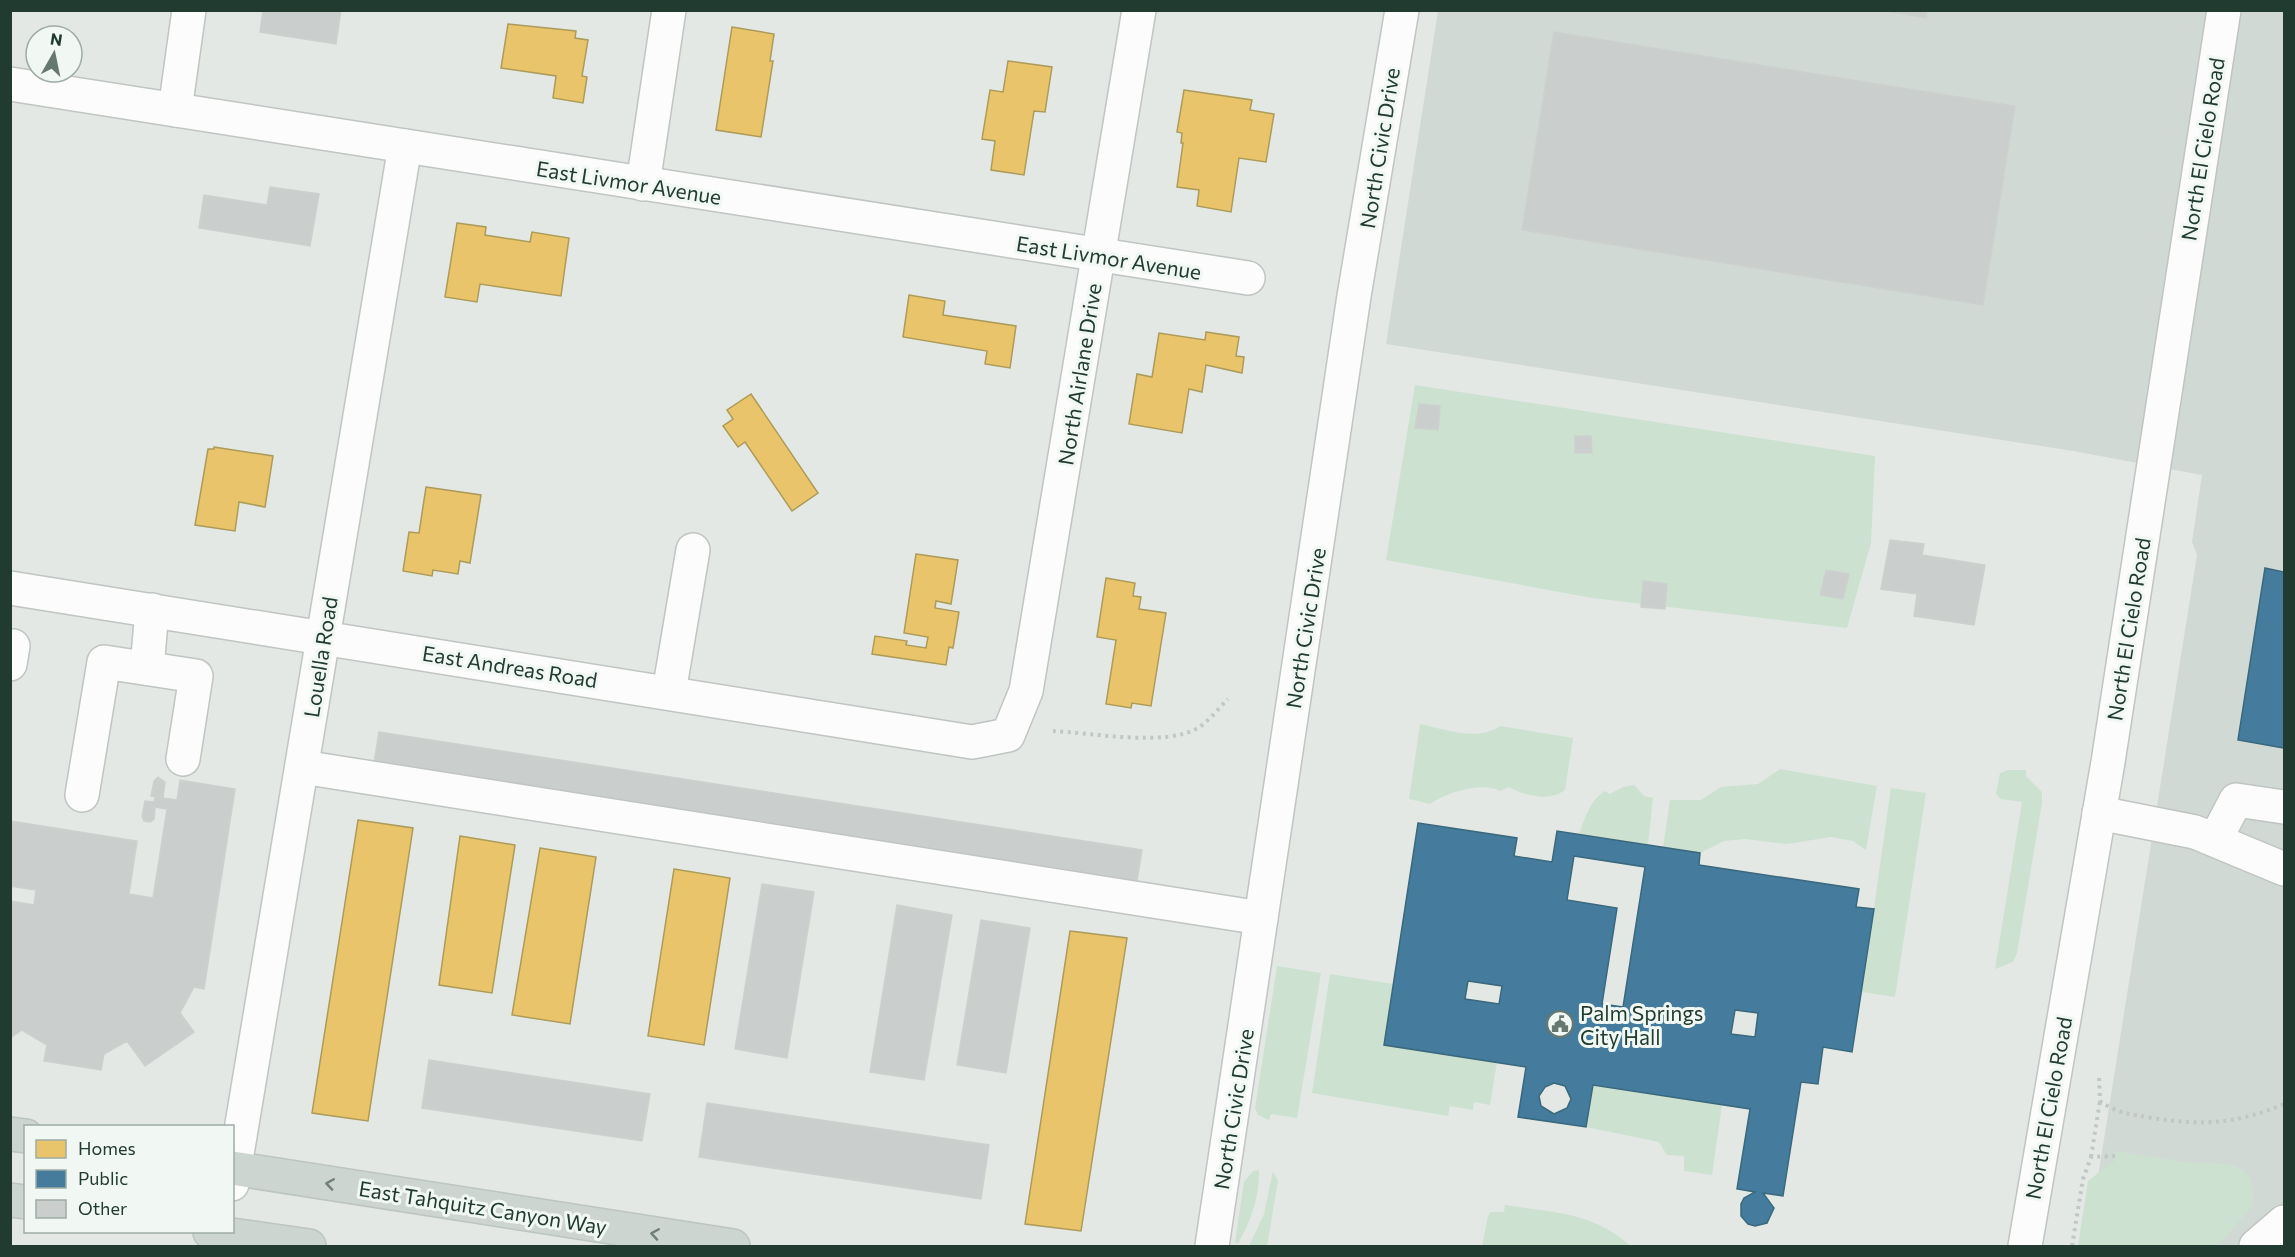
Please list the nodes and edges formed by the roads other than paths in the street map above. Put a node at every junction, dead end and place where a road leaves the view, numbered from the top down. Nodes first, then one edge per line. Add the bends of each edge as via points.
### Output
1 (189, 10) edge
2 (669, 10) edge
3 (1139, 10) edge
4 (1402, 10) edge
5 (2224, 10) edge
6 (10, 84) edge
7 (175, 110) junction
8 (405, 146) junction
9 (643, 184) junction
10 (1098, 256) junction
11 (1248, 278) dead end
12 (693, 550) dead end
13 (10, 588) edge
14 (152, 610) junction
15 (324, 636) junction
16 (10, 646) edge
17 (10, 664) edge
18 (147, 668) junction
19 (669, 692) junction
20 (1008, 735) joint
21 (183, 759) dead end
22 (302, 767) junction
23 (82, 795) dead end
24 (2284, 807) edge
25 (2099, 813) junction
26 (2215, 840) junction
27 (2284, 848) edge
28 (2252, 855) junction
29 (2284, 869) edge
30 (1261, 918) junction
31 (234, 1168) edge
32 (234, 1174) edge
33 (2284, 1222) edge
34 (222, 1236) edge
35 (309, 1246) edge
36 (733, 1246) edge
37 (1212, 1246) edge
38 (2025, 1246) edge
39 (2256, 1246) edge

1 - 7 street
2 - 9 street
3 - 10 street, North Airlane Drive
4 - 30 street, North Civic Drive via 1354,296
5 - 25 street, North El Cielo Road
6 - 7 street, East Livmor Avenue
7 - 8 street, East Livmor Avenue
8 - 9 street, East Livmor Avenue
8 - 15 street, Louella Road
9 - 10 street, East Livmor Avenue
10 - 11 street, East Livmor Avenue
10 - 20 street, North Airlane Drive via 1026,691
12 - 19 street
13 - 14 street, East Andreas Road
14 - 15 street, East Andreas Road
14 - 18 street
15 - 19 street, East Andreas Road
15 - 22 street, Louella Road
16 - 17 street via 14,646
18 - 21 street via 196,676
18 - 23 street via 104,662
19 - 20 street, East Andreas Road via 972,742
22 - 30 street
22 - 31 street, Louella Road
24 - 26 street via 2236,800
25 - 26 street via 2195,832
25 - 38 street, North El Cielo Road
26 - 28 street
27 - 28 street
28 - 29 street
30 - 37 street, North Civic Drive
36 -> 32 main road, East Tahquitz Canyon Way
33 - 39 street
34 - 35 main road

